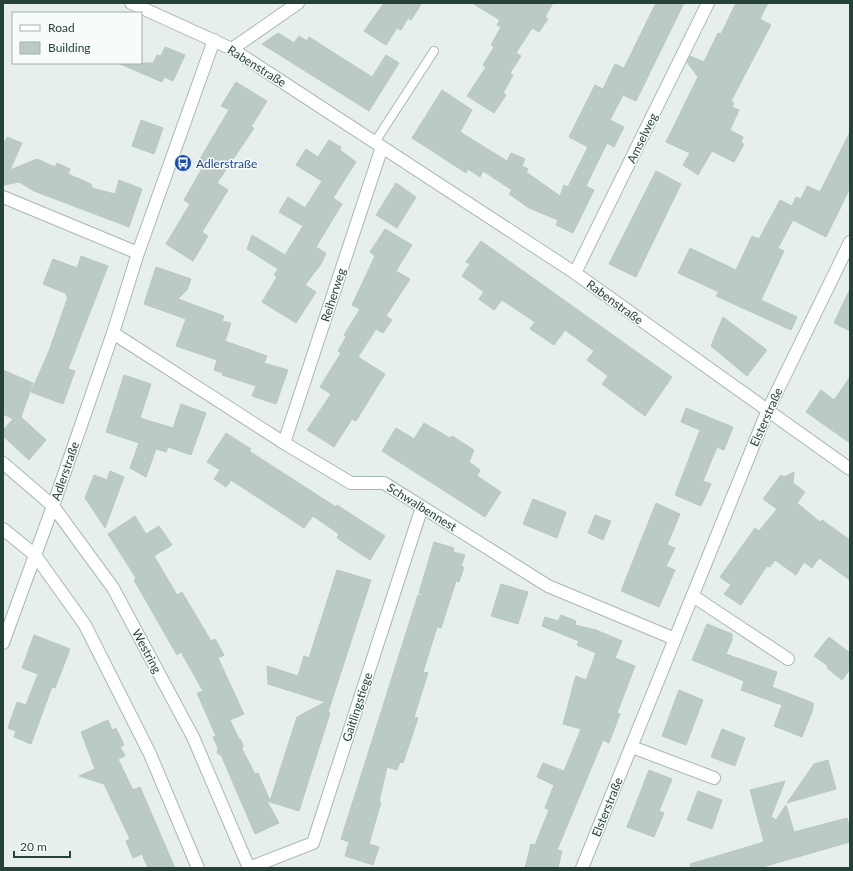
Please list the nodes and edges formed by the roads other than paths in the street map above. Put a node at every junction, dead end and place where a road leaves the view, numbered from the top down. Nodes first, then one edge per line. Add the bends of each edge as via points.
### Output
1 (131, 3) edge
2 (298, 3) edge
3 (708, 3) edge
4 (214, 40) junction
5 (232, 49) junction
6 (434, 51) dead end
7 (379, 144) junction
8 (3, 197) edge
9 (850, 242) edge
10 (138, 253) junction
11 (575, 273) junction
12 (113, 333) junction
13 (767, 412) junction
14 (284, 443) junction
15 (3, 463) edge
16 (850, 469) edge
17 (53, 506) junction
18 (422, 507) junction
19 (3, 529) edge
20 (35, 555) junction
21 (693, 596) junction
22 (675, 639) junction
23 (3, 643) edge
24 (788, 659) dead end
25 (632, 747) junction
26 (714, 778) dead end
27 (198, 868) edge
28 (249, 868) edge
29 (582, 868) edge

1 - 4 street, Rabenstraße
2 - 5 street
3 - 11 street, Amselweg
4 - 5 street, Rabenstraße
4 - 10 street, Adlerstraße
5 - 7 street, Rabenstraße
6 - 7 lane
7 - 11 street, Rabenstraße
7 - 14 street, Reiherweg
8 - 10 street
9 - 13 street, Elsterstraße
10 - 12 street, Adlerstraße
11 - 13 street, Rabenstraße
12 - 14 street, Schwalbennest
12 - 17 street, Adlerstraße
13 - 16 street, Rabenstraße via 794,428
13 - 21 street, Elsterstraße
14 - 18 street, Schwalbennest via 351,483 384,483
15 - 17 street, Westring
17 - 20 street, Adlerstraße
17 - 28 street, Westring via 113,588 193,737
18 - 22 street, Schwalbennest via 548,586
18 - 28 street, Gaitlingstiege via 313,842
19 - 20 street
20 - 23 street, Adlerstraße
20 - 27 street via 85,625 150,754
21 - 22 street, Elsterstraße
21 - 24 street
22 - 25 street, Elsterstraße
25 - 26 street
25 - 29 street, Elsterstraße

